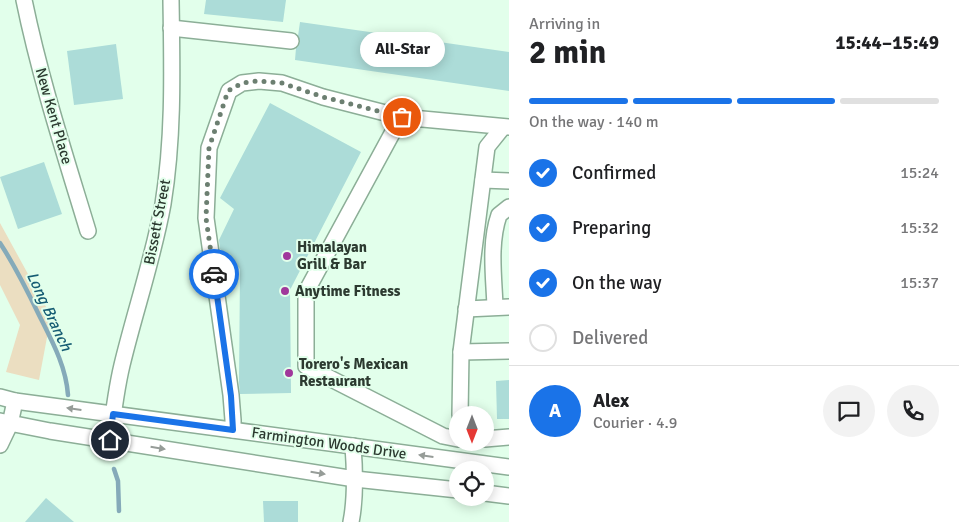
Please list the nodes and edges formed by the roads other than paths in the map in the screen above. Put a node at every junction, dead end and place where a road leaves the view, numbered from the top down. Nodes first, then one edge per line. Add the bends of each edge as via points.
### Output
1 (24, 0) edge
2 (171, 0) edge
3 (171, 28) junction
4 (291, 41) dead end
5 (402, 117) junction
6 (506, 127) edge
7 (483, 180) junction
8 (509, 181) edge
9 (509, 207) edge
10 (88, 231) dead end
11 (502, 307) edge
12 (466, 309) junction
13 (509, 351) edge
14 (461, 352) junction
15 (7, 399) edge
16 (460, 406) edge
17 (113, 414) junction
18 (5, 422) edge
19 (233, 430) junction
20 (449, 437) edge
21 (509, 437) edge
22 (494, 438) edge
23 (110, 440) junction
24 (0, 445) edge
25 (353, 446) junction
26 (509, 467) edge
27 (355, 479) junction
28 (449, 489) edge
29 (494, 494) edge
30 (509, 496) edge
31 (351, 522) edge

1 - 10 street, New Kent Place via 56,125
2 - 3 street, Bissett Street
3 - 4 street
3 - 17 street, Bissett Street via 173,105 162,205
5 - 6 street
5 - 19 street via 282,83 242,83 228,91 209,148 206,218
5 - 20 street via 306,292 306,366
6 - 7 street via 487,147
7 - 8 street
7 - 12 street
9 - 11 street via 499,215 495,233 494,251
11 - 12 street
12 - 14 street
13 - 14 street
14 - 16 street
17 -> 15 street, Farmington Woods Drive
15 - 18 street
17 - 19 street, Farmington Woods Drive
17 - 23 street, Bissett Street
18 - 23 street, Farmington Woods Drive
18 - 24 street
19 - 25 street, Farmington Woods Drive
21 - 22 street
23 -> 27 street, Farmington Woods Drive
26 -> 25 street, Farmington Woods Drive
25 - 27 street
27 - 28 street, Farmington Woods Drive
27 - 31 street
29 - 30 street

